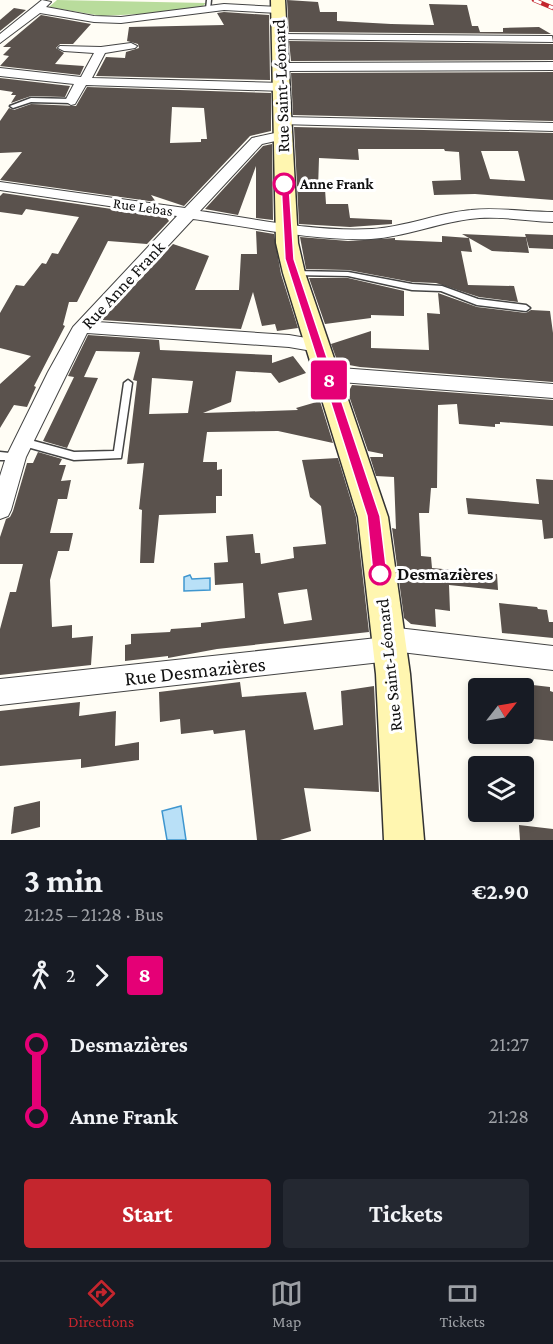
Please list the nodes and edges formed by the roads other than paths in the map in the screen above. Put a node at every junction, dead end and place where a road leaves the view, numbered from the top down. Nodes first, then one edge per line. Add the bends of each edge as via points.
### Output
1 (48, 0) edge
2 (209, 5) edge
3 (278, 5) edge
4 (37, 9) junction
5 (281, 37) junction
6 (552, 39) edge
7 (0, 40) edge
8 (131, 46) dead end
9 (64, 48) dead end
10 (101, 50) junction
11 (553, 66) edge
12 (282, 67) junction
13 (0, 72) edge
14 (84, 79) junction
15 (283, 87) junction
16 (71, 101) joint
17 (13, 106) dead end
18 (553, 127) edge
19 (284, 128) junction
20 (0, 186) edge
21 (188, 213) junction
22 (553, 217) edge
23 (286, 230) junction
24 (294, 273) junction
25 (526, 308) dead end
26 (82, 327) junction
27 (318, 346) junction
28 (327, 375) junction
29 (128, 383) dead end
30 (553, 391) edge
31 (13, 452) edge
32 (0, 510) edge
33 (390, 644) junction
34 (553, 658) edge
35 (0, 692) edge
36 (404, 840) edge

1 - 4 street
2 - 3 street
2 - 4 street via 120,20
3 - 5 street, Rue Saint-Léonard
4 - 7 street
5 - 6 street
5 - 12 street, Rue Saint-Léonard
8 - 10 street
9 - 10 street
10 - 14 street
11 - 12 street
12 - 15 street, Rue Saint-Léonard
13 - 14 street
14 - 15 street
14 - 16 street
15 - 19 street, Rue Saint-Léonard
16 - 17 lane via 31,100
18 - 19 street, Rue Anne Frank
19 - 21 street, Rue Anne Frank via 257,141
19 - 23 street, Rue Saint-Léonard
20 - 21 street, Rue Lebas
21 - 23 street, Rue Lebas
21 - 26 street, Rue Anne Frank
22 - 23 street, Rue Lebas via 460,215 370,234
23 - 24 street, Rue Saint-Léonard
24 - 25 lane via 348,274 442,289 477,302
24 - 27 street, Rue Saint-Léonard
26 - 27 street
26 - 31 street, Rue Anne Frank
27 - 28 street, Rue Saint-Léonard
28 - 30 street
28 - 33 street, Rue Saint-Léonard via 373,516
29 - 31 lane via 118,455
31 - 32 street, Rue Anne Frank
33 - 34 street, Rue Desmazières
33 - 35 street, Rue Desmazières
33 - 36 street, Rue Saint-Léonard

